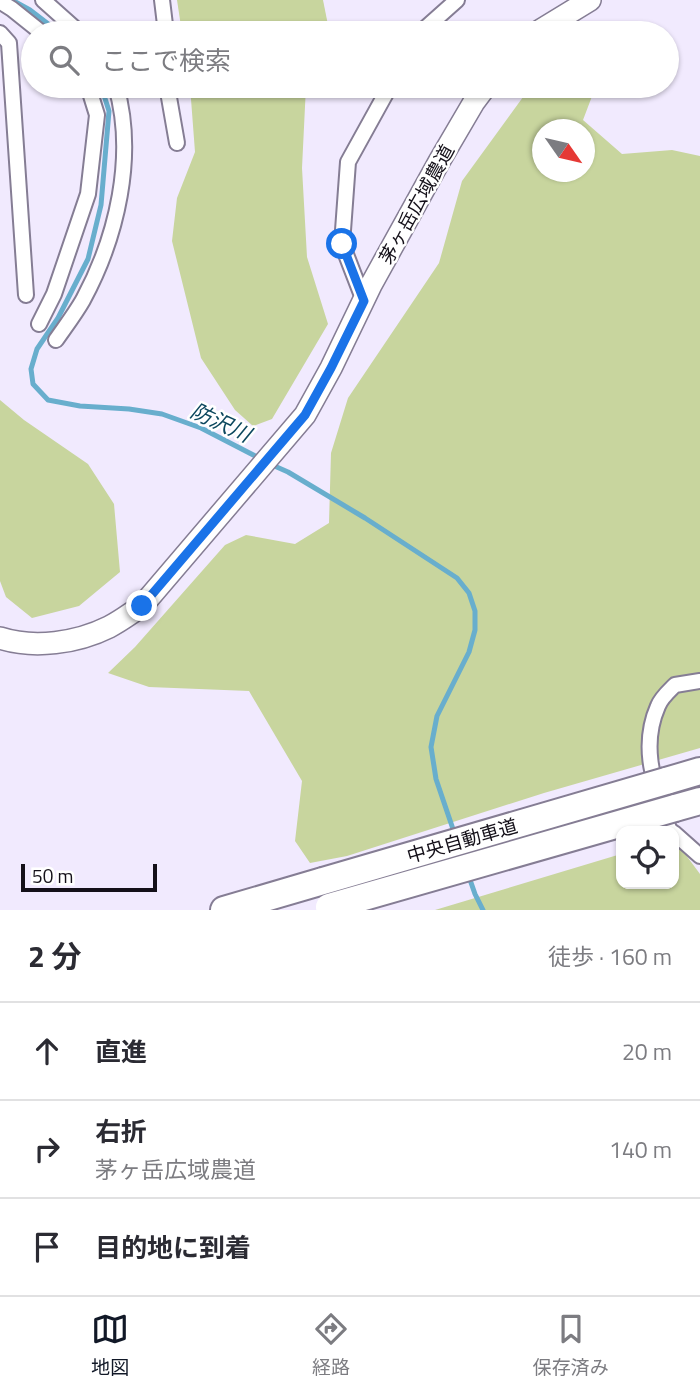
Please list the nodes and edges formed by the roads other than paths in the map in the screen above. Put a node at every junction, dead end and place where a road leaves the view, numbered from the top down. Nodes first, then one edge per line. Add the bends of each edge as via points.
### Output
1 (43, 0) edge
2 (162, 0) edge
3 (457, 0) edge
4 (2, 1) edge
5 (584, 1) edge
6 (27, 21) edge
7 (67, 21) edge
8 (165, 21) edge
9 (433, 21) edge
10 (554, 21) edge
11 (0, 33) edge
12 (92, 98) edge
13 (120, 98) edge
14 (169, 98) edge
15 (383, 98) edge
16 (477, 98) edge
17 (177, 143) dead end
18 (26, 295) dead end
19 (364, 301) junction
20 (39, 324) dead end
21 (56, 340) dead end
22 (0, 638) edge
23 (700, 681) edge
24 (700, 771) edge
25 (680, 818) edge
26 (700, 856) edge
27 (323, 908) edge
28 (223, 910) edge

1 - 7 street
2 - 8 street
3 - 9 street
4 - 6 street
5 - 10 street
11 - 18 street via 9,43
12 - 20 street via 97,116 88,194
13 - 21 street via 125,161 118,206 83,300
14 - 17 street
15 - 19 street via 348,162 342,244
16 - 19 street, 茅ヶ岳広域農道
19 - 22 street, 茅ヶ岳広域農道 via 305,415 142,606 110,626 74,640 32,643
23 - 25 street via 675,685 659,704 649,733 650,769 669,829
24 - 28 highway, 中央自動車道, bridge
25 - 26 street
25 - 27 highway, 中央自動車道, bridge

